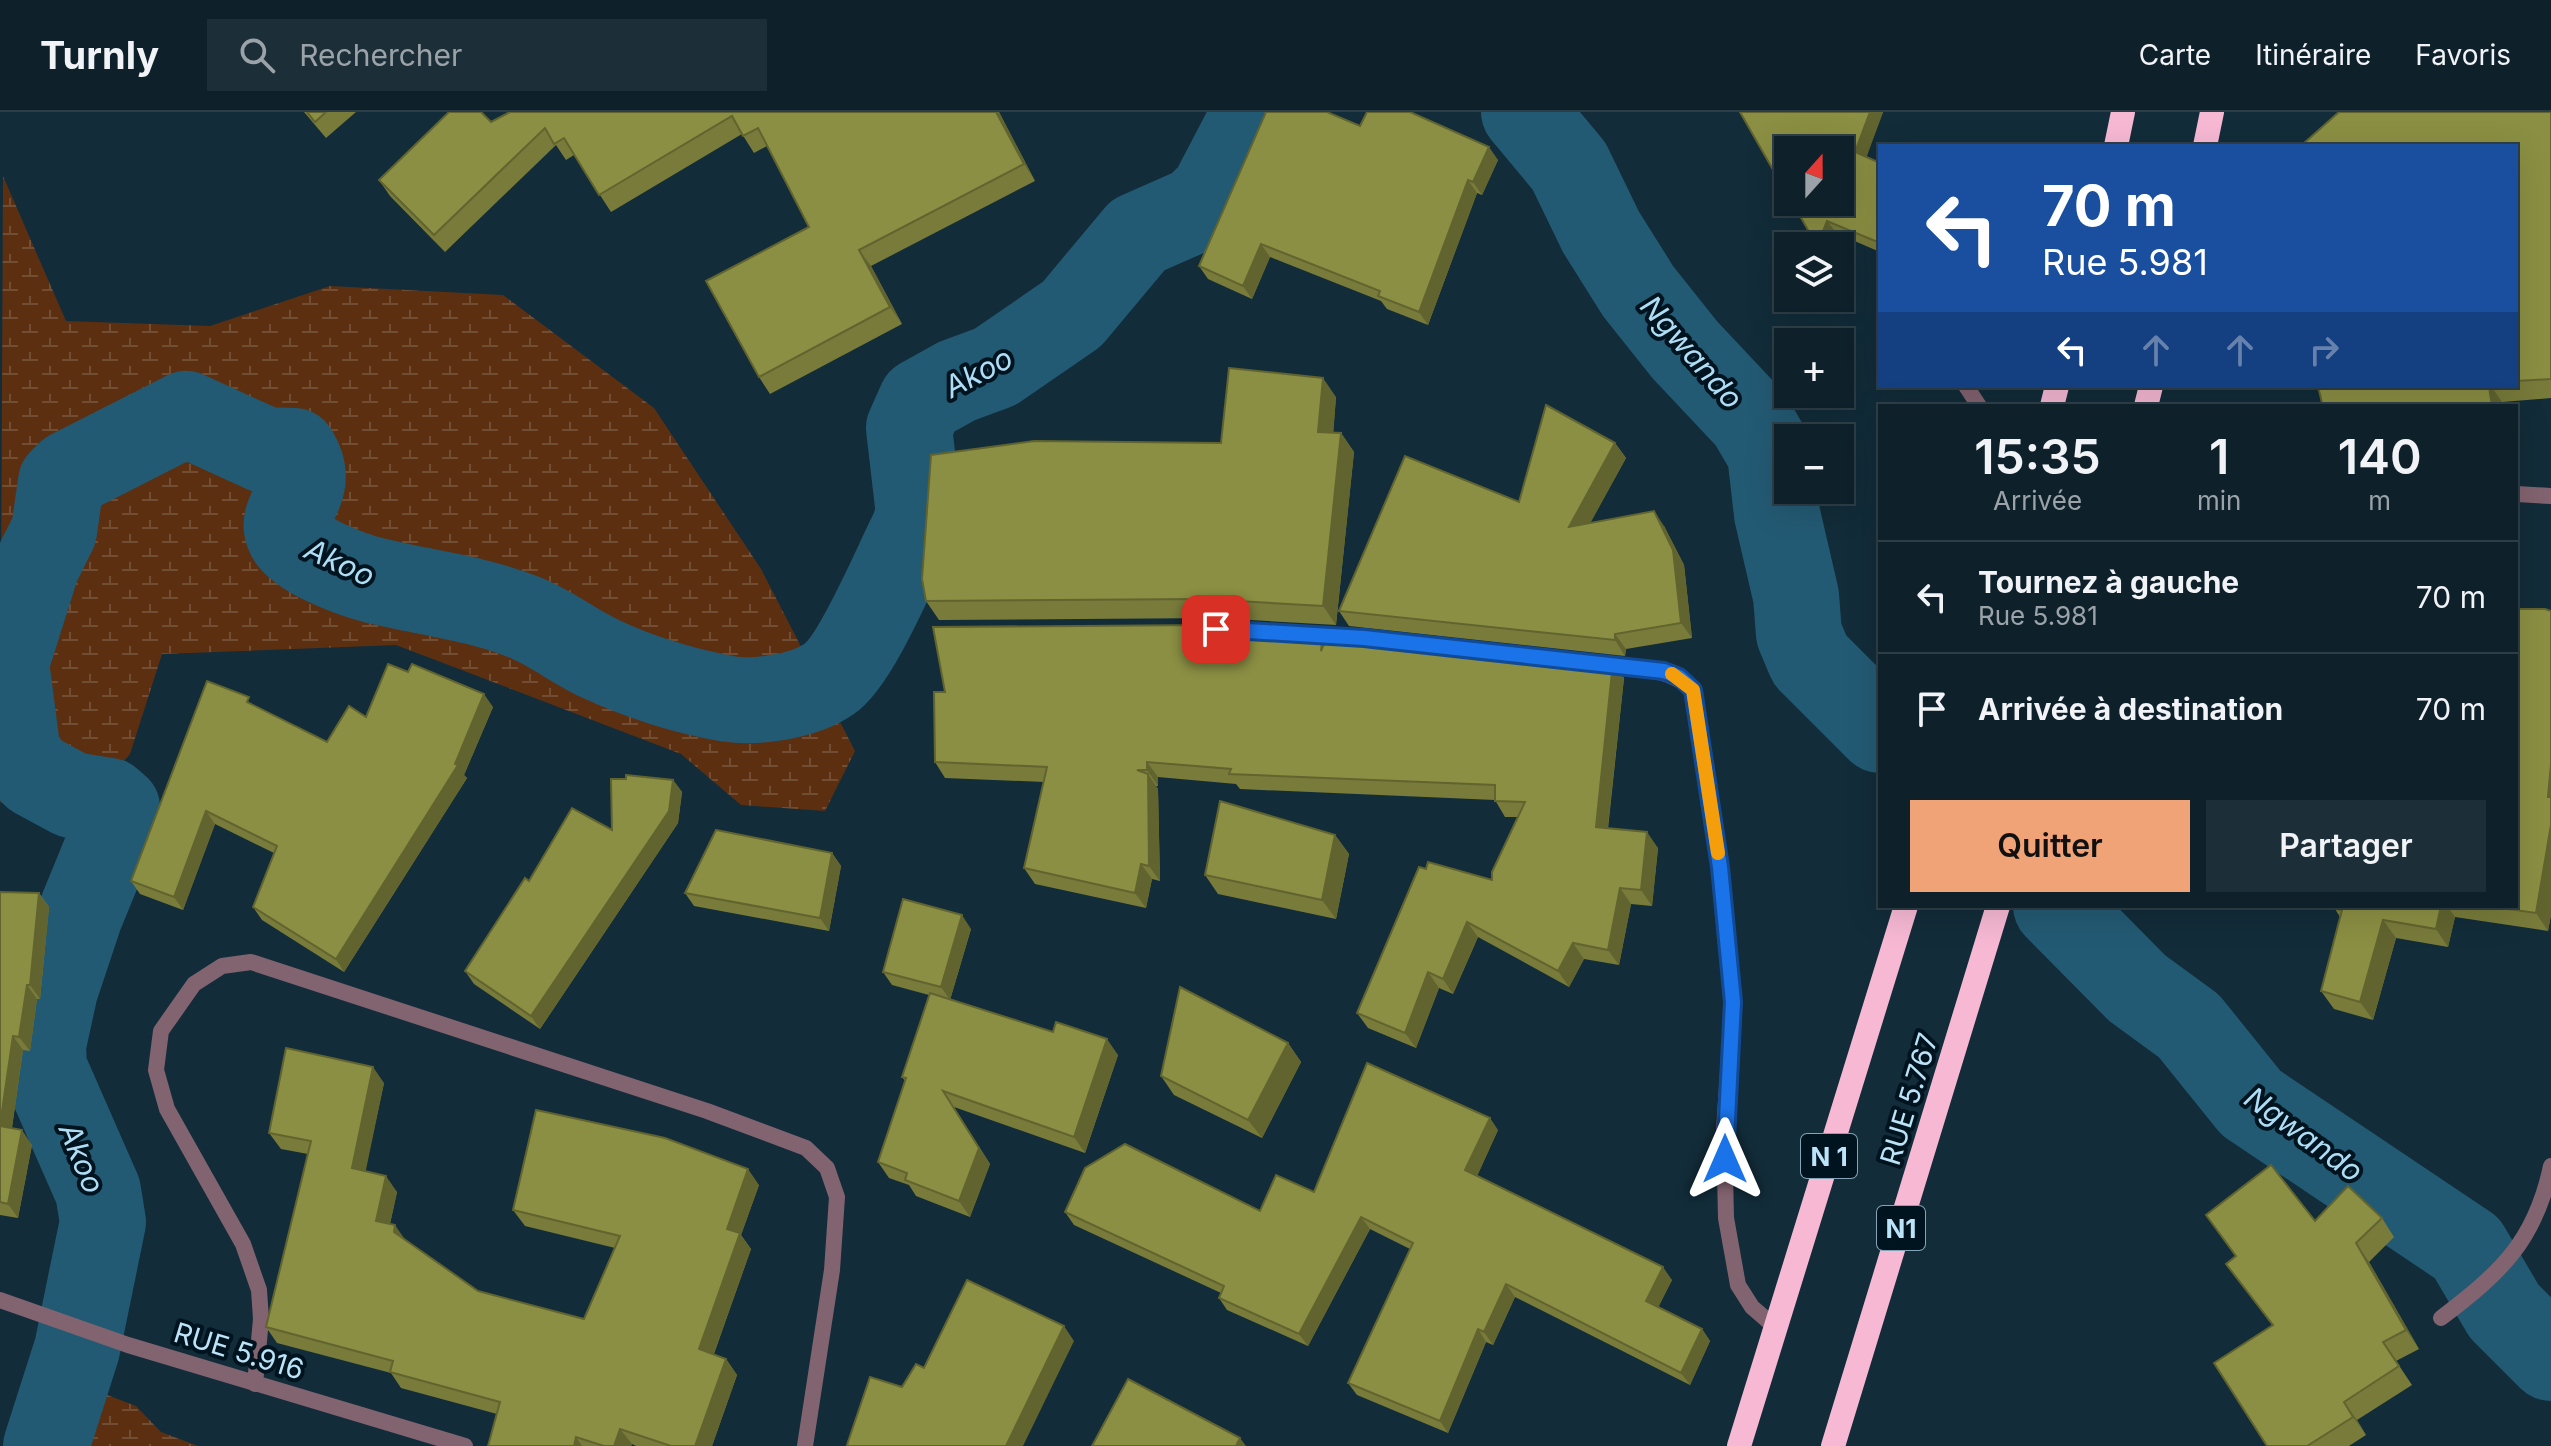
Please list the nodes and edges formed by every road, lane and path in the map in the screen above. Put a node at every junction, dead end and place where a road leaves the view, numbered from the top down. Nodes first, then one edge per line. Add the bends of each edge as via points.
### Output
1 (2123, 112) edge
2 (2212, 112) edge
3 (2116, 144) edge
4 (2205, 144) edge
5 (2518, 494) edge
6 (2551, 496) edge
7 (1569, 661) edge
8 (1905, 908) edge
9 (1997, 908) edge
10 (2551, 1166) edge
11 (0, 1300) edge
12 (2441, 1318) dead end
13 (1775, 1327) junction
14 (255, 1384) junction
15 (465, 1446) edge
16 (805, 1446) edge
17 (1739, 1446) edge
18 (1833, 1446) edge

1 - 3 highway
2 - 4 highway
5 - 6 street
7 - 13 street via 1664,671 1693,690 1720,867 1733,1002 1724,1129 1726,1218 1738,1285 1752,1307
8 - 13 highway, N 1
9 - 18 highway, RUE 5.767 / N1
10 - 12 street via 2531,1224 2510,1260
11 - 14 street, RUE 5.916
13 - 17 highway, N 1
14 - 15 street, RUE 5.916
14 - 16 street via 259,1290 243,1244 167,1109 156,1070 161,1031 194,984 222,966 251,962 806,1148 827,1168 837,1197 832,1270

